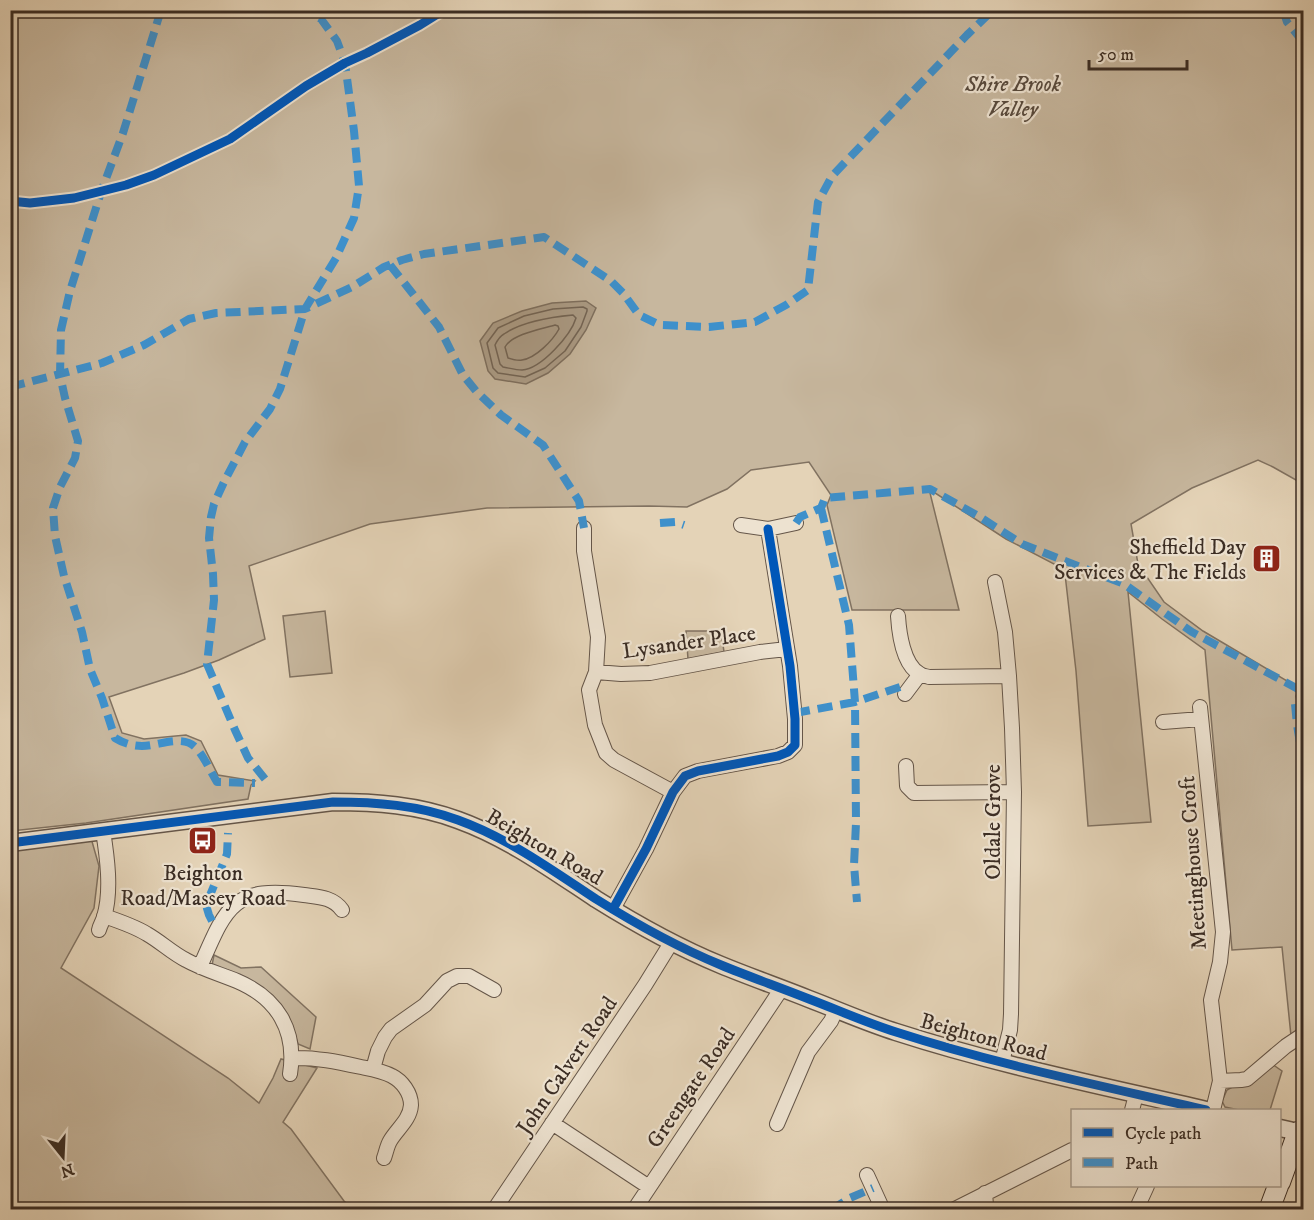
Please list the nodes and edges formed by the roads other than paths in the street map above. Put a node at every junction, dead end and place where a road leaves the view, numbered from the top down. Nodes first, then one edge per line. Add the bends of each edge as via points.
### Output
1 (796, 522) dead end
2 (741, 525) dead end
3 (584, 528) dead end
4 (768, 529) junction
5 (995, 582) dead end
6 (898, 616) dead end
7 (787, 649) junction
8 (597, 672) junction
9 (920, 674) junction
10 (1009, 676) junction
11 (905, 694) dead end
12 (1163, 722) dead end
13 (906, 766) dead end
14 (673, 792) junction
15 (1014, 792) junction
16 (104, 831) junction
17 (10, 843) edge
18 (342, 909) dead end
19 (613, 909) junction
20 (671, 943) junction
21 (200, 967) junction
22 (780, 988) junction
23 (494, 990) dead end
24 (836, 1010) junction
25 (1304, 1034) edge
26 (292, 1058) junction
27 (1002, 1062) junction
28 (373, 1070) junction
29 (290, 1074) dead end
30 (1220, 1081) junction
31 (1134, 1102) edge
32 (1183, 1108) edge
33 (1213, 1109) edge
34 (552, 1123) junction
35 (777, 1124) dead end
36 (1294, 1131) edge
37 (1071, 1150) edge
38 (384, 1158) dead end
39 (867, 1175) dead end
40 (1281, 1177) edge
41 (1146, 1187) edge
42 (1278, 1187) edge
43 (648, 1188) junction
44 (985, 1193) junction
45 (494, 1209) edge
46 (634, 1209) edge
47 (883, 1209) edge
48 (953, 1209) edge
49 (985, 1209) edge
50 (1136, 1209) edge
51 (1269, 1209) edge

1 - 4 street
2 - 4 street
3 - 8 street via 598,637
4 - 7 street
5 - 10 street, Oldale Grove
6 - 9 street via 906,654
7 - 8 street, Lysander Place via 650,673
7 - 14 street via 795,746 778,756 698,771 685,776
8 - 14 street via 590,690 595,725 606,753
9 - 10 street
9 - 11 street
10 - 15 street, Oldale Grove
12 - 30 street, Meetinghouse Croft via 1201,713 1223,932 1211,1000
13 - 15 street via 907,786 914,793
14 - 19 street
15 - 27 street, Oldale Grove via 1011,1014
16 - 17 street, Beighton Road
16 - 19 street, Beighton Road via 333,802 406,806 459,820 496,836
16 - 21 street via 108,895 101,923 128,924
18 - 21 street via 320,897 284,892 249,896 237,903 216,928
19 - 20 street, Beighton Road
20 - 22 street, Beighton Road
20 - 34 street, John Calvert Road
21 - 26 street via 244,984 265,997 283,1020
22 - 24 street, Beighton Road
22 - 43 street, Greengate Road
23 - 28 street via 469,976 447,981 425,1005 391,1029 378,1051
24 - 27 street, Beighton Road via 895,1032
24 - 35 street via 808,1052
25 - 30 street via 1247,1079
26 - 28 street
26 - 29 street
27 - 31 street, Beighton Road
28 - 38 street via 399,1080 411,1106
30 - 33 street, Meetinghouse Croft
31 - 32 street, Beighton Road
34 - 43 street
34 - 45 street, John Calvert Road
36 - 40 main road
37 - 44 street
39 - 47 street
41 - 50 street
42 - 51 main road
43 - 46 street, Greengate Road
44 - 48 street
44 - 49 street

